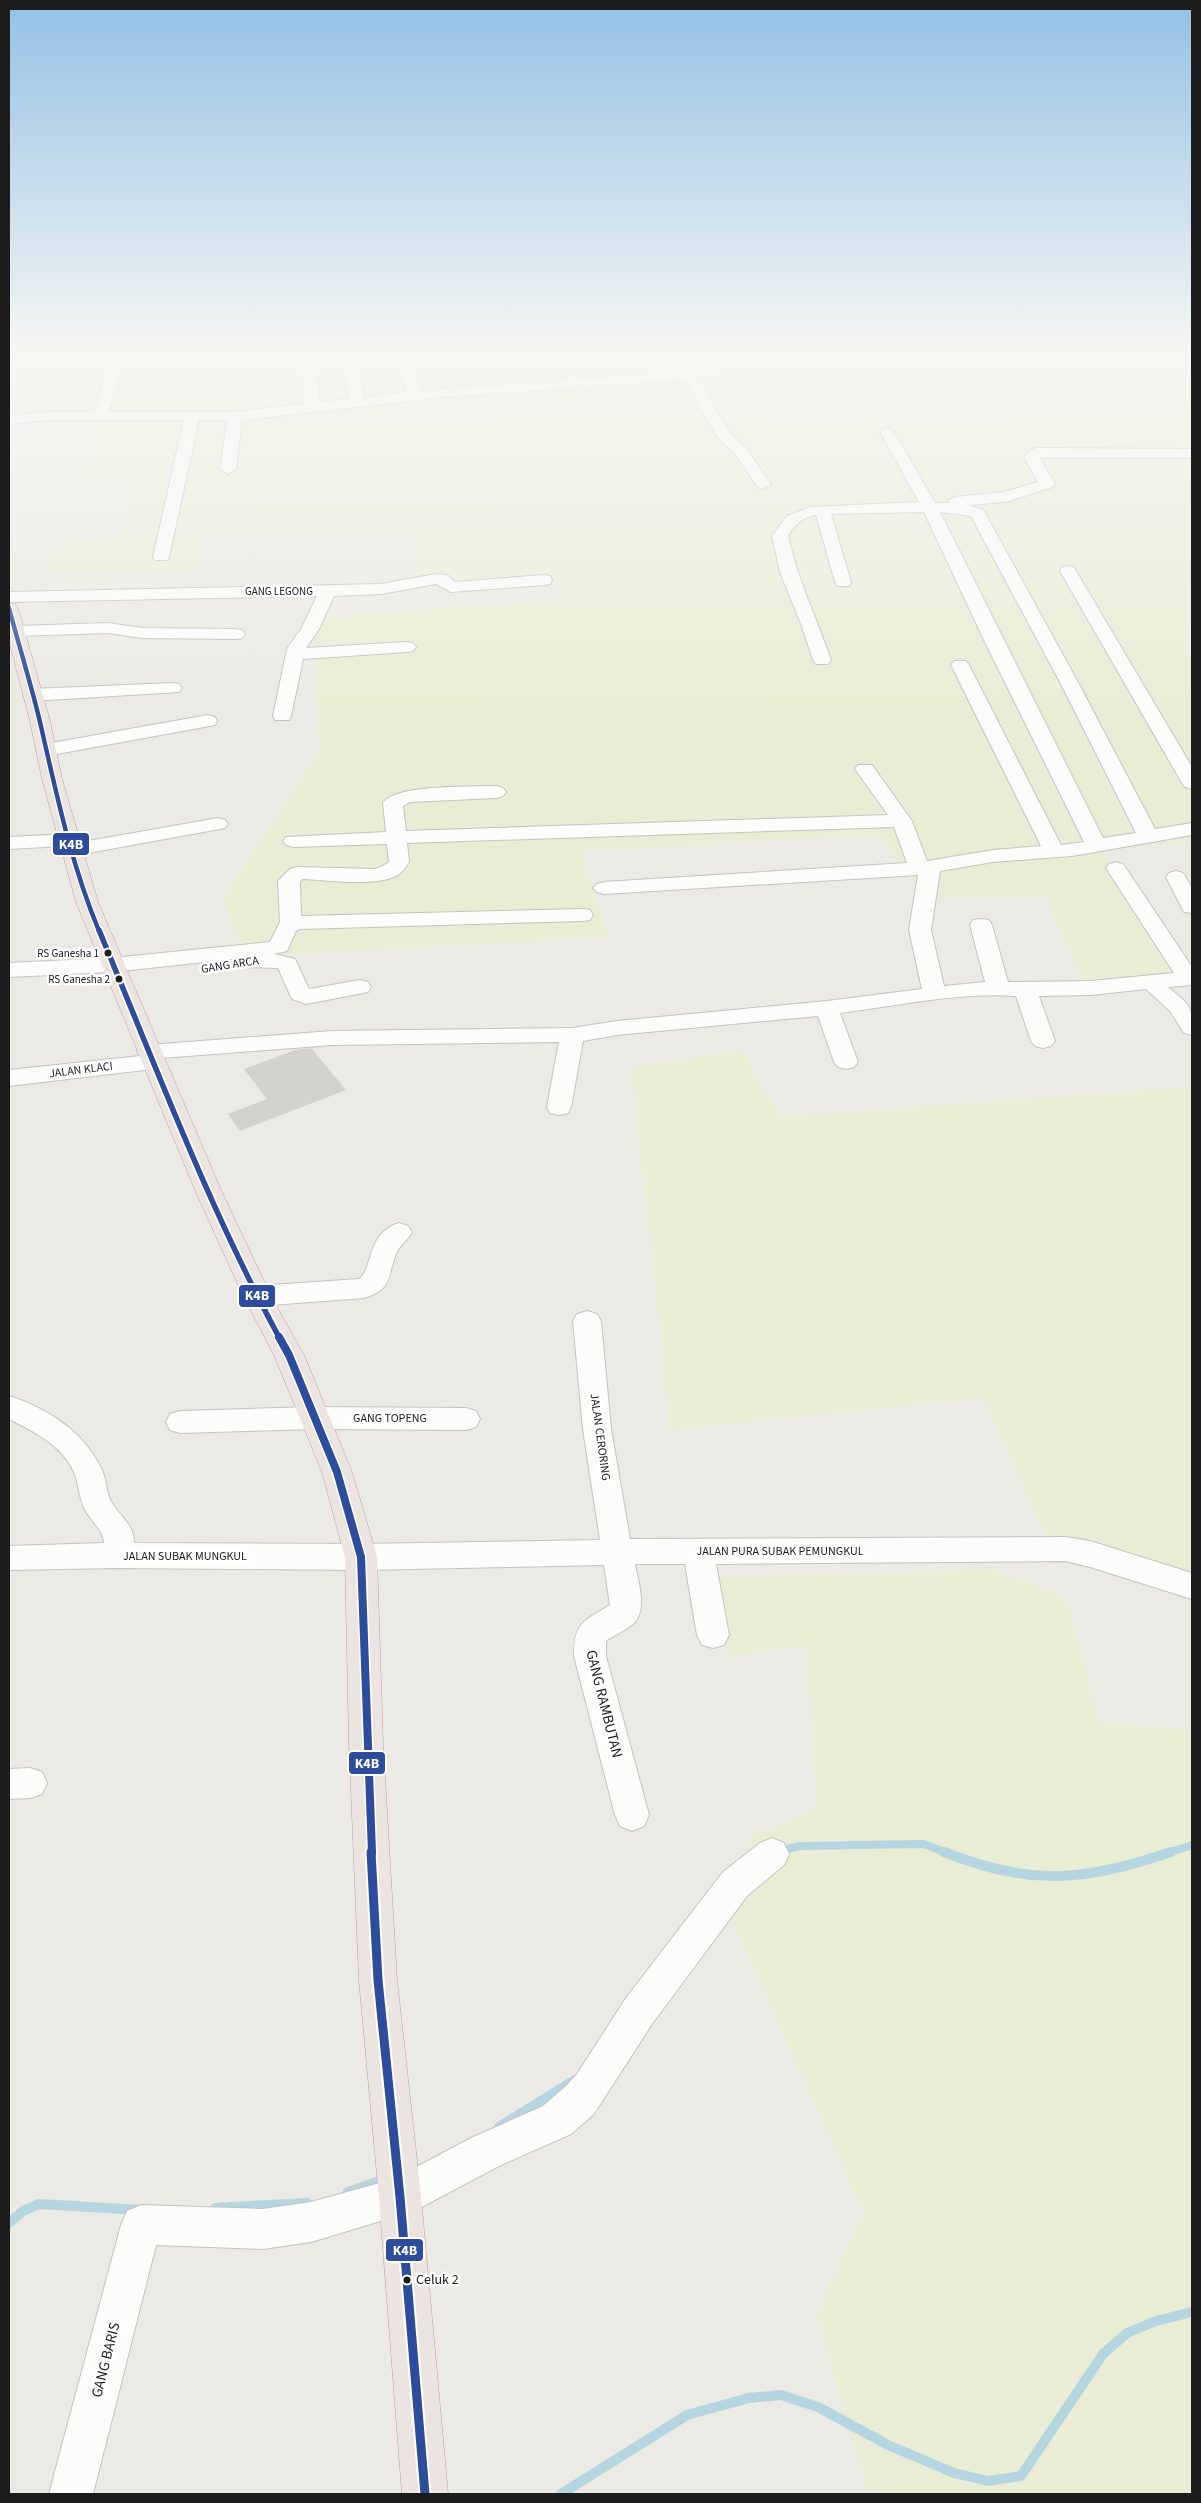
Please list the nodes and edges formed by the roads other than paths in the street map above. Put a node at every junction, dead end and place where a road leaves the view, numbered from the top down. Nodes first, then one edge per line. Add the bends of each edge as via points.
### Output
1 (180, 470) edge
2 (753, 470) edge
3 (909, 470) edge
4 (1040, 470) edge
5 (763, 484) dead end
6 (929, 505) junction
7 (825, 510) junction
8 (161, 557) dead end
9 (1068, 571) dead end
10 (544, 580) dead end
11 (843, 582) dead end
12 (328, 591) junction
13 (9, 597) edge
14 (12, 619) edge
15 (236, 634) dead end
16 (407, 646) dead end
17 (296, 654) junction
18 (822, 660) dead end
19 (960, 665) dead end
20 (173, 688) dead end
21 (32, 695) junction
22 (282, 716) dead end
23 (208, 721) dead end
24 (46, 750) junction
25 (865, 769) dead end
26 (1192, 784) edge
27 (496, 792) dead end
28 (902, 820) junction
29 (218, 824) dead end
30 (1192, 829) edge
31 (1148, 836) junction
32 (398, 838) junction
33 (293, 841) dead end
34 (9, 843) edge
35 (70, 845) junction
36 (1096, 845) junction
37 (1054, 851) junction
38 (925, 868) junction
39 (1116, 868) dead end
40 (1176, 877) dead end
41 (604, 888) dead end
42 (1192, 907) edge
43 (582, 915) dead end
44 (291, 924) junction
45 (981, 924) dead end
46 (9, 970) edge
47 (124, 975) junction
48 (1191, 978) edge
49 (1152, 982) junction
50 (360, 987) dead end
51 (998, 988) junction
52 (1025, 990) junction
53 (934, 994) junction
54 (827, 1008) junction
55 (1192, 1028) edge
56 (572, 1035) junction
57 (1044, 1041) dead end
58 (151, 1057) junction
59 (846, 1062) dead end
60 (9, 1078) edge
61 (559, 1107) dead end
62 (399, 1232) dead end
63 (257, 1296) junction
64 (587, 1321) dead end
65 (9, 1406) edge
66 (314, 1418) junction
67 (466, 1418) dead end
68 (180, 1422) dead end
69 (698, 1551) junction
70 (618, 1552) junction
71 (117, 1555) junction
72 (9, 1558) edge
73 (362, 1558) junction
74 (1192, 1586) edge
75 (713, 1635) dead end
76 (632, 1815) dead end
77 (772, 1854) dead end
78 (398, 2182) junction
79 (424, 2486) edge
80 (72, 2494) edge

1 - 8 street
2 - 5 street
3 - 6 street
4 - 6 street via 1046,480 1044,485 998,498
6 - 7 street
6 - 31 street via 969,509 977,513
6 - 36 street
7 - 11 street via 823,513
7 - 18 street via 809,511 792,518 780,536 788,572
9 - 26 street
10 - 12 street, GANG LEGONG via 451,587 436,579 381,588
12 - 13 street, GANG LEGONG
12 - 17 street
14 - 15 street via 142,633
14 - 21 highway
16 - 17 street
17 - 22 street
19 - 37 street
20 - 21 street
21 - 24 highway
23 - 24 street
24 - 35 highway
25 - 28 street
27 - 32 street via 401,798 393,803
28 - 32 street
28 - 38 street
29 - 35 street
30 - 31 street
31 - 36 street
32 - 33 street
32 - 44 street via 399,862 384,874 294,875 289,881
34 - 35 street
35 - 47 highway via 86,902
36 - 37 street
37 - 38 street via 978,858
38 - 41 street
38 - 53 street via 920,930
39 - 48 street
40 - 42 street
43 - 44 street
44 - 47 street via 281,943 272,948
45 - 51 street
46 - 47 street
47 - 50 street, GANG ARCA via 272,960 287,964 300,994 306,997
47 - 58 highway
48 - 49 street, JALAN KLACI
49 - 52 street, JALAN KLACI
49 - 55 street via 1178,1006
51 - 52 street, JALAN KLACI
51 - 53 street, JALAN KLACI
52 - 57 street
53 - 54 street, JALAN KLACI
54 - 56 street, JALAN KLACI via 659,1023
54 - 59 street
56 - 58 street, JALAN KLACI via 332,1038
56 - 61 street
58 - 60 street, JALAN KLACI
58 - 63 highway
62 - 63 street via 386,1248 377,1279 371,1286
63 - 66 highway via 289,1355
64 - 70 street, JALAN CERORING via 597,1429
65 - 71 street via 42,1422 77,1450 89,1472 97,1504 118,1531
66 - 67 street, GANG TOPENG
66 - 68 street, GANG TOPENG
66 - 73 highway via 337,1472
69 - 70 street, JALAN PURA SUBAK PEMUNGKUL
69 - 74 street, JALAN PURA SUBAK PEMUNGKUL via 1065,1549
69 - 75 street
70 - 73 street, JALAN PURA SUBAK PEMUNGKUL
70 - 76 street, GANG RAMBUTAN via 626,1604 624,1613 592,1633 590,1649
71 - 72 street, JALAN SUBAK MUNGKUL
71 - 73 street, JALAN SUBAK MUNGKUL
73 - 78 highway via 366,1744 378,1980
77 - 78 street via 735,1884 639,2011 579,2101 557,2120 485,2152
78 - 79 highway
78 - 80 street, GANG BARIS via 311,2222 263,2229 141,2225

